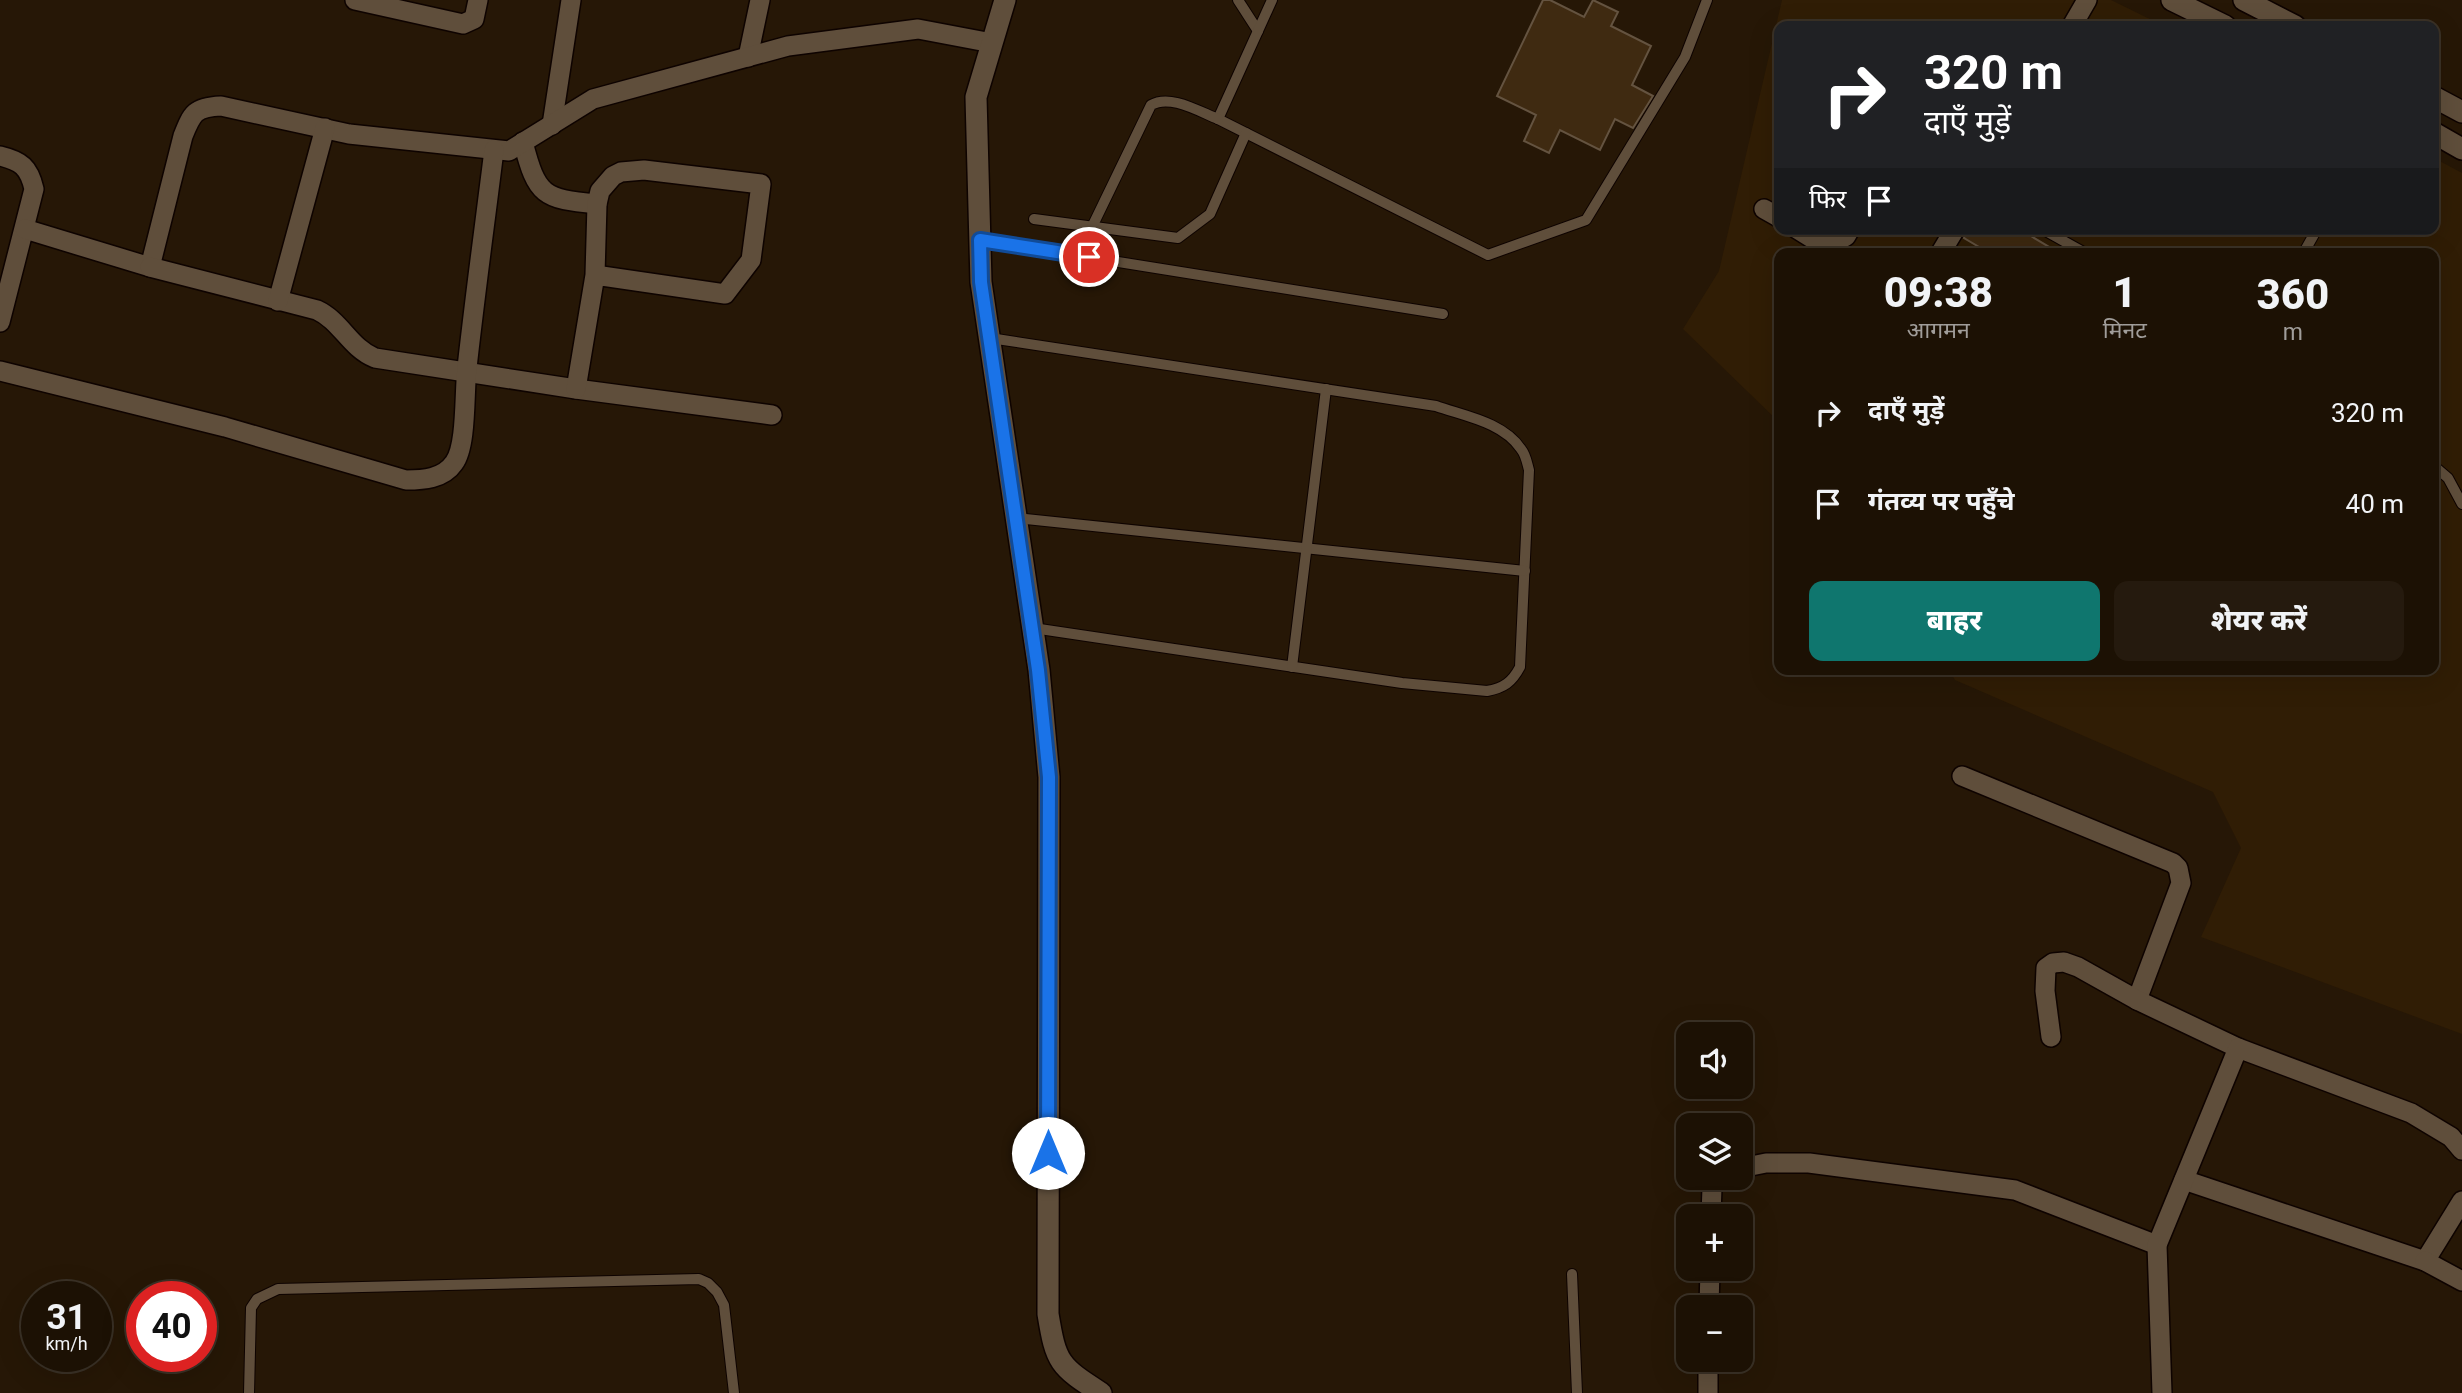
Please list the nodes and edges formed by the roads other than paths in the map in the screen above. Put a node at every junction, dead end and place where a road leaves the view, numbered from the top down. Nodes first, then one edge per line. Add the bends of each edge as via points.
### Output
1 (355, 0) edge
2 (478, 0) edge
3 (571, 0) edge
4 (761, 0) edge
5 (1005, 0) edge
6 (1238, 0) edge
7 (1272, 0) edge
8 (1707, 0) edge
9 (2087, 0) edge
10 (2172, 0) edge
11 (2244, 0) edge
12 (2075, 21) edge
13 (2215, 21) edge
14 (2285, 21) edge
15 (1258, 31) junction
16 (992, 43) junction
17 (748, 57) junction
18 (2439, 100) edge
19 (2462, 113) edge
20 (1218, 119) junction
21 (552, 124) junction
22 (325, 128) junction
23 (1246, 133) junction
24 (2439, 137) edge
25 (523, 142) junction
26 (2462, 149) edge
27 (494, 150) junction
28 (0, 156) edge
29 (597, 204) junction
30 (1034, 219) dead end
31 (1092, 227) junction
32 (25, 229) junction
33 (1807, 235) edge
34 (1847, 235) edge
35 (2053, 235) edge
36 (980, 240) junction
37 (2076, 248) edge
38 (150, 267) junction
39 (596, 275) junction
40 (278, 301) junction
41 (1443, 314) dead end
42 (0, 321) edge
43 (989, 338) junction
44 (0, 371) edge
45 (467, 372) junction
46 (576, 389) junction
47 (1326, 389) junction
48 (772, 415) dead end
49 (2439, 470) edge
50 (2462, 504) edge
51 (1016, 517) junction
52 (1306, 548) junction
53 (1525, 571) junction
54 (1032, 628) junction
55 (1292, 667) junction
56 (1962, 776) dead end
57 (2137, 1000) junction
58 (2051, 1037) dead end
59 (2238, 1048) junction
60 (2462, 1150) edge
61 (1753, 1166) edge
62 (2184, 1180) junction
63 (2462, 1202) edge
64 (2157, 1245) junction
65 (2425, 1261) junction
66 (1572, 1274) dead end
67 (2462, 1280) edge
68 (1708, 1372) edge
69 (249, 1393) edge
70 (734, 1393) edge
71 (1101, 1393) edge
72 (1577, 1393) edge
73 (1708, 1393) edge
74 (2162, 1393) edge

1 - 2 street via 463,24 474,19
3 - 21 street
4 - 17 street
5 - 16 street
6 - 15 lane
7 - 15 lane
8 - 23 lane via 1685,57 1586,220 1488,255
9 - 12 street
10 - 13 street
11 - 14 street
15 - 20 lane
16 - 17 street via 918,29 788,46
16 - 36 street via 976,97
17 - 21 street via 593,99
18 - 19 street
20 - 23 lane
20 - 31 lane via 1171,101 1151,105
21 - 25 street
22 - 27 street
22 - 38 street via 221,106 196,111 183,136
22 - 40 street
23 - 31 lane via 1210,214 1178,238
24 - 26 street
25 - 27 street via 509,152
25 - 29 street via 530,170 547,194 561,201
27 - 45 street
28 - 32 street via 23,164 31,173 34,189
29 - 39 street
29 - 39 street via 606,182 621,172 644,170 761,184 751,260 725,294
30 - 31 lane
32 - 38 street
32 - 42 street
33 - 34 street via 1831,244
35 - 37 lane
36 - 41 lane
36 - 43 street
38 - 40 street
39 - 46 street
40 - 45 street via 329,316 356,347 375,358
43 - 47 lane
43 - 51 street
44 - 45 street via 406,480 428,479 454,464 461,450
45 - 46 street
46 - 48 street
47 - 52 lane
47 - 53 lane via 1436,406 1497,427 1513,438 1529,470
49 - 50 lane
51 - 52 lane
51 - 54 street
52 - 53 lane
52 - 55 lane
53 - 55 lane via 1520,667 1499,689 1402,683
54 - 55 lane
54 - 71 street via 1049,777 1048,1314 1054,1350 1063,1365
56 - 57 street via 2178,868 2181,883
57 - 58 street via 2078,967 2053,963 2046,968 2045,978
57 - 59 street
59 - 60 street via 2411,1113 2451,1137
59 - 62 street
61 - 64 street via 1809,1163 2015,1190
62 - 64 street
62 - 65 street
63 - 65 street
64 - 74 street
65 - 67 street
66 - 72 lane
68 - 73 street
69 - 70 lane via 251,1308 257,1299 278,1289 699,1279 717,1292 724,1305

